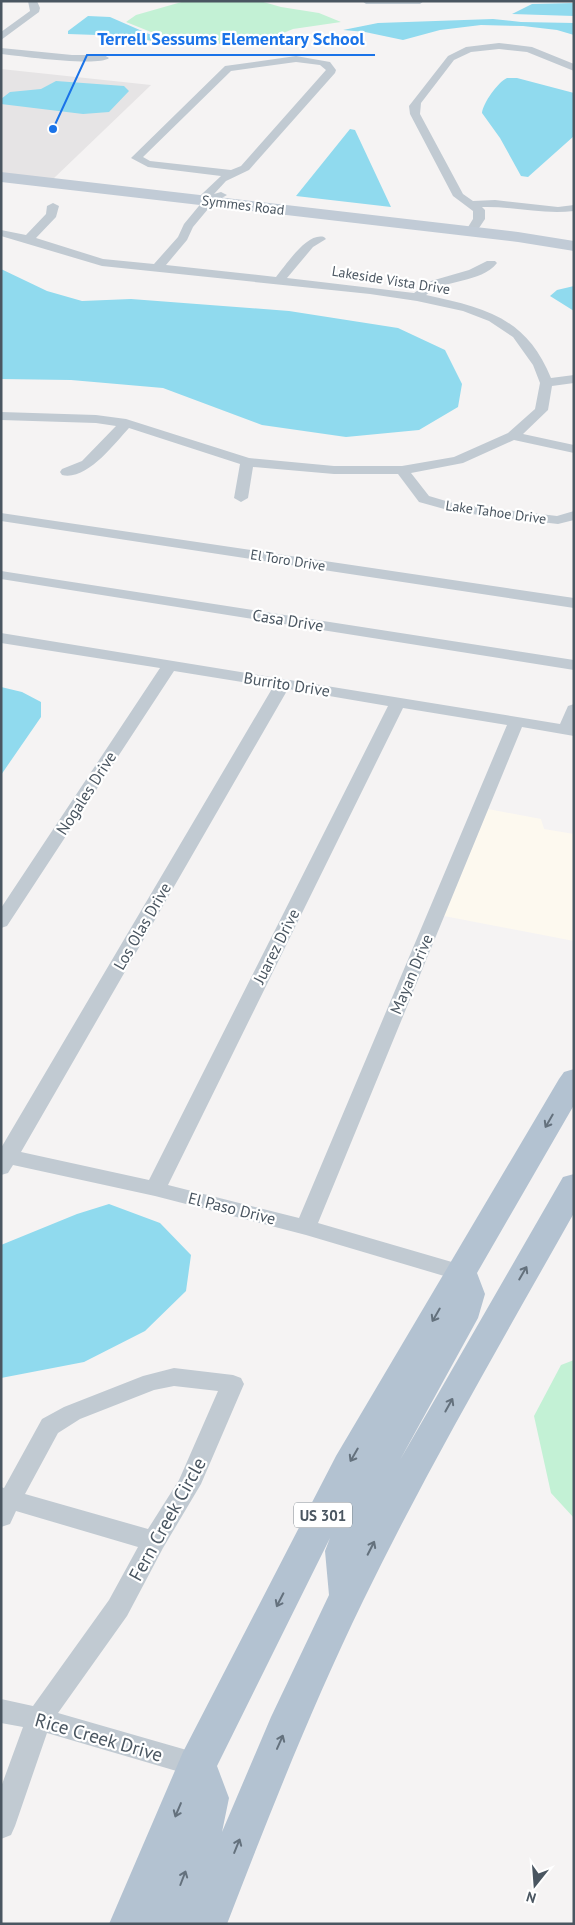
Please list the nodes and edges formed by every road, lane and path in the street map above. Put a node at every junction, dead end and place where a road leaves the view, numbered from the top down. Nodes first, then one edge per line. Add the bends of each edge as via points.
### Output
1 (32, 1) edge
2 (366, 1) edge
3 (420, 1) edge
4 (1, 37) edge
5 (1, 51) edge
6 (336, 55) dead end
7 (104, 58) dead end
8 (319, 61) junction
9 (574, 68) edge
10 (235, 174) junction
11 (1, 177) edge
12 (210, 201) junction
13 (471, 204) junction
14 (53, 206) dead end
15 (574, 208) edge
16 (469, 227) junction
17 (1, 233) edge
18 (28, 239) junction
19 (320, 239) dead end
20 (574, 246) edge
21 (574, 250) edge
22 (491, 264) dead end
23 (157, 268) junction
24 (279, 280) junction
25 (417, 296) junction
26 (574, 379) edge
27 (546, 383) junction
28 (1, 416) edge
29 (126, 423) junction
30 (513, 436) junction
31 (574, 449) edge
32 (248, 462) junction
33 (402, 470) junction
34 (67, 472) dead end
35 (241, 498) dead end
36 (574, 514) edge
37 (1, 517) edge
38 (1, 575) edge
39 (574, 603) edge
40 (1, 638) edge
41 (170, 665) junction
42 (574, 665) edge
43 (283, 684) junction
44 (398, 702) junction
45 (574, 709) edge
46 (516, 722) junction
47 (570, 730) edge
48 (1, 922) edge
49 (574, 1079) edge
50 (4, 1160) edge
51 (573, 1187) edge
52 (155, 1189) junction
53 (306, 1227) junction
54 (461, 1273) junction
55 (4, 1505) edge
56 (154, 1540) junction
57 (347, 1594) junction
58 (1, 1711) edge
59 (39, 1718) junction
60 (197, 1764) junction
61 (1, 1826) edge
62 (130, 1924) edge
63 (166, 1924) edge
64 (206, 1924) edge

1 - 4 street via 34,12
2 - 3 street
5 - 7 street
6 - 8 street
8 - 10 street via 330,67 330,73 245,168
8 - 10 street via 287,59 225,70 136,158 154,165
9 - 13 street via 529,49 499,46 469,49 451,58 416,102 415,114 460,196
10 - 12 street via 234,180 219,197
11 - 12 street, Symmes Road
12 - 16 street, Symmes Road
12 - 23 street
13 - 15 street via 495,203 558,210
13 - 16 street
13 - 16 street via 479,210 479,219
14 - 18 street via 52,215
16 - 20 street, Symmes Road
16 - 21 street, Symmes Road
17 - 18 street, Lakeside Vista Drive
18 - 23 street, Lakeside Vista Drive via 102,262
19 - 24 street via 309,246
22 - 25 street via 484,270 430,285
23 - 24 street, Lakeside Vista Drive
24 - 25 street, Lakeside Vista Drive
25 - 27 street, Lakeside Vista Drive via 467,308 493,318 517,334 539,365
26 - 27 street
27 - 30 street via 541,410
28 - 29 street
29 - 32 street
29 - 34 street via 87,464
30 - 31 street
30 - 33 street via 458,460
32 - 33 street via 334,470
32 - 35 street
33 - 36 street, Lake Tahoe Drive via 424,500 455,508 558,520
37 - 39 street, El Toro Drive
38 - 42 street, Casa Drive
40 - 41 street, Burrito Drive
41 - 43 street, Burrito Drive
41 - 48 street, Nogales Drive
43 - 44 street, Burrito Drive
43 - 50 street, Los Olas Drive
44 - 46 street, Burrito Drive
44 - 52 street, Juarez Drive
45 - 47 street
46 - 47 street, Burrito Drive
46 - 53 street, Mayan Drive
49 -> 54 main road, US 301
50 - 52 street, El Paso Drive
57 -> 51 main road via 409,1475
52 - 53 street, El Paso Drive
53 - 54 street, El Paso Drive
54 - 57 main road via 469,1294 462,1318 386,1454 355,1518 344,1551
54 -> 60 main road, US 301 via 348,1466
55 - 56 street
55 - 56 street, Fern Creek Circle via 50,1426 72,1413 150,1382 174,1377 233,1384 189,1484
56 - 59 street, Fern Creek Circle via 118,1608
64 -> 57 main road via 260,1787
58 - 59 street, Rice Creek Drive
59 - 60 street, Rice Creek Drive
59 - 61 street
60 -> 62 main road, US 301
63 -> 60 main road via 202,1832 209,1798

